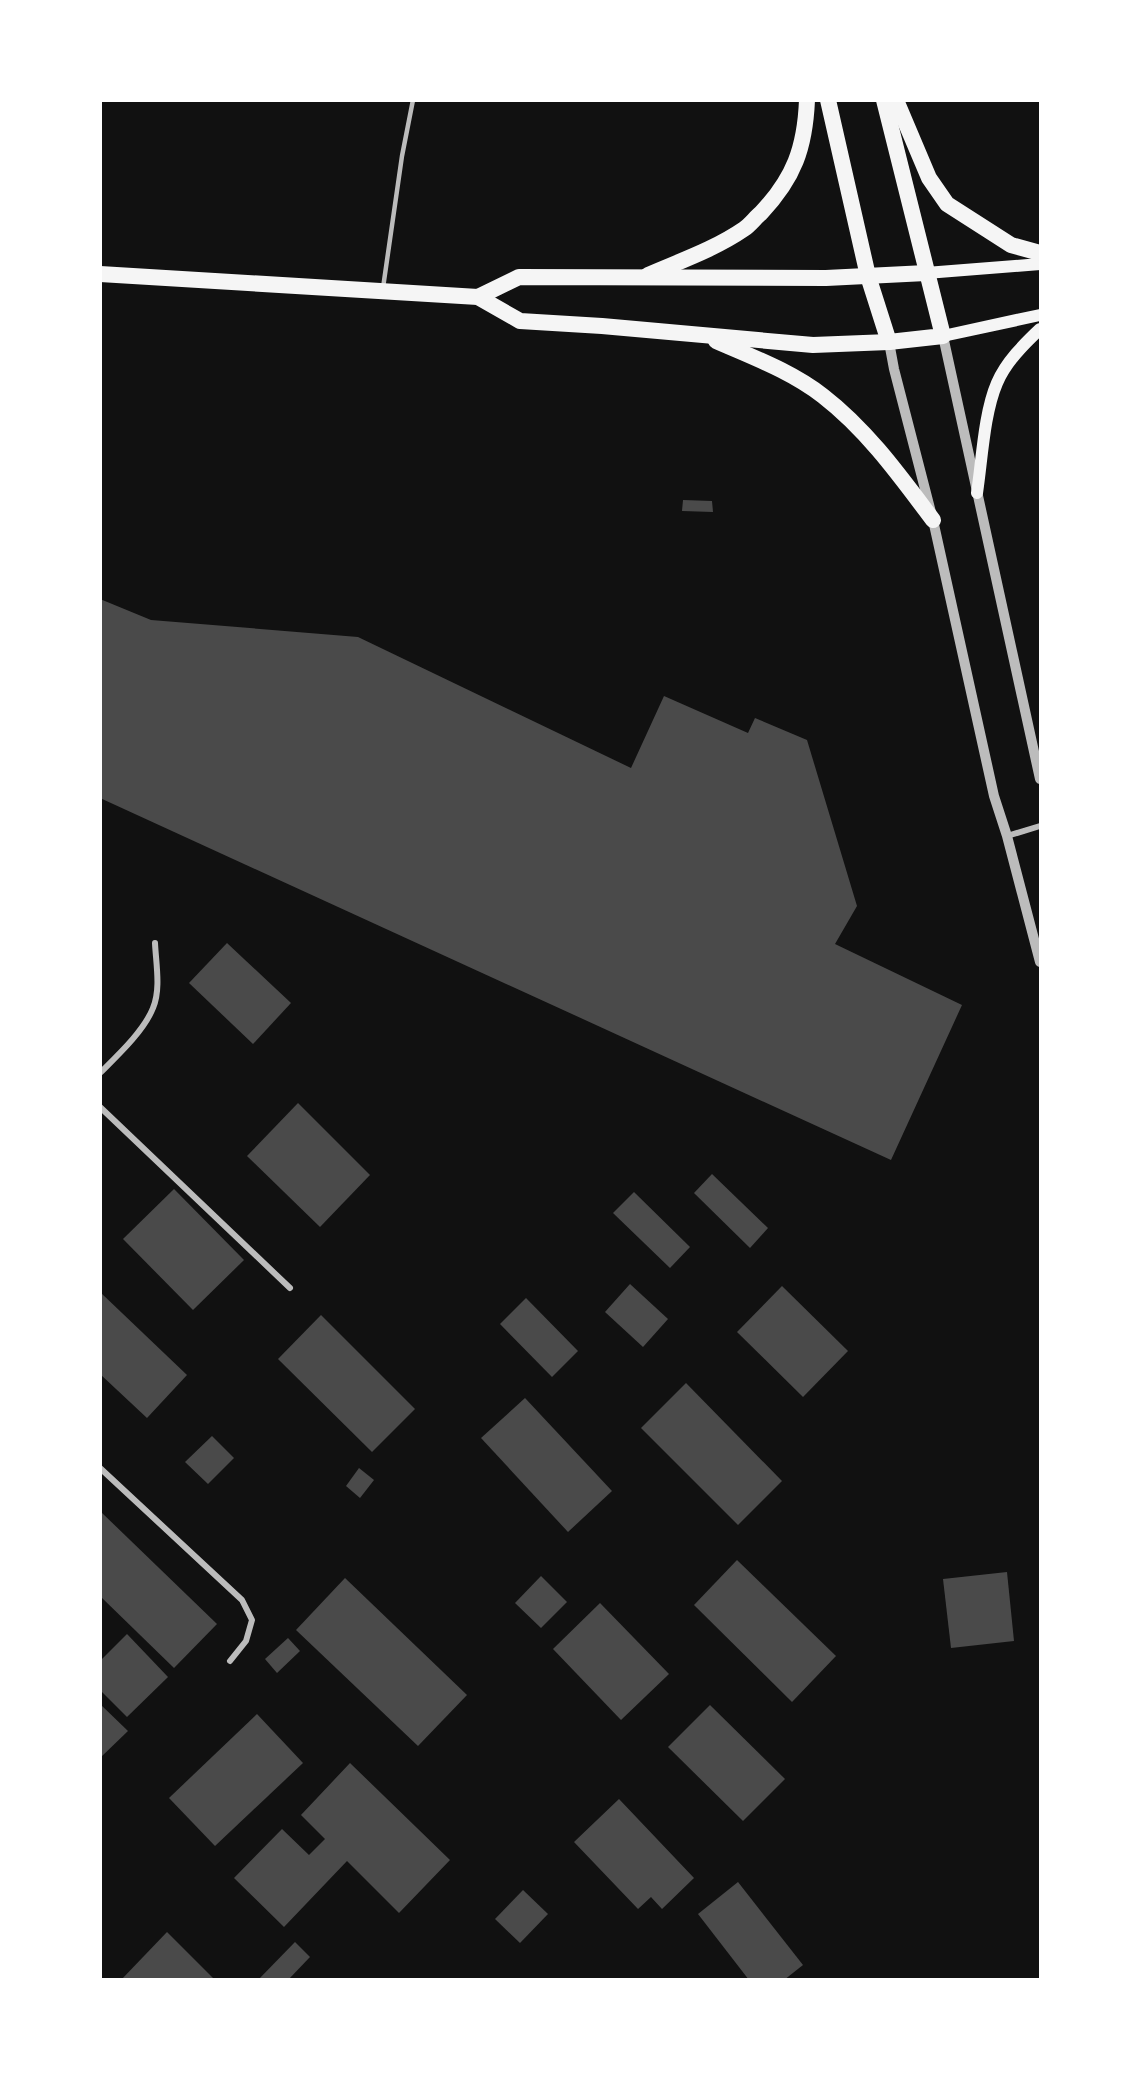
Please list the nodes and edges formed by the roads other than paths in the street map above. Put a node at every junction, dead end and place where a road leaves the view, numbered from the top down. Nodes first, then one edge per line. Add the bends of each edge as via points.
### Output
1 (413, 100) edge
2 (807, 100) edge
3 (828, 100) edge
4 (884, 100) edge
5 (896, 100) edge
6 (1041, 253) edge
7 (1041, 264) edge
8 (926, 273) junction
9 (100, 274) edge
10 (868, 276) junction
11 (641, 277) junction
12 (382, 291) junction
13 (478, 297) junction
14 (1041, 315) edge
15 (1041, 329) edge
16 (706, 336) junction
17 (943, 336) junction
18 (889, 342) junction
19 (977, 493) junction
20 (933, 520) junction
21 (1041, 779) edge
22 (1041, 826) edge
23 (1007, 836) junction
24 (155, 944) dead end
25 (1041, 962) edge
26 (100, 1073) edge
27 (100, 1107) edge
28 (290, 1288) dead end
29 (100, 1468) edge
30 (230, 1661) dead end

1 - 12 lane
2 - 11 highway via 806,126 796,163 775,198 745,229
3 - 10 highway
4 - 8 highway
5 - 6 highway via 929,178 947,204 1011,244
7 - 8 main road
8 - 10 highway
8 - 17 highway
9 - 12 highway
10 - 11 highway
10 - 18 highway
11 - 13 highway via 519,277
12 - 13 highway
13 - 16 highway via 520,321
14 - 17 main road
15 - 19 main road via 1014,356 997,383
16 - 18 highway via 813,345
16 - 20 highway via 784,372 823,396 868,438
17 - 18 highway
17 - 19 street
18 - 20 street
19 - 21 street
20 - 23 street via 994,796
22 - 23 street
23 - 25 street
24 - 26 street via 157,979 153,1008 134,1039
27 - 28 street
29 - 30 street via 242,1600 252,1620 246,1641

